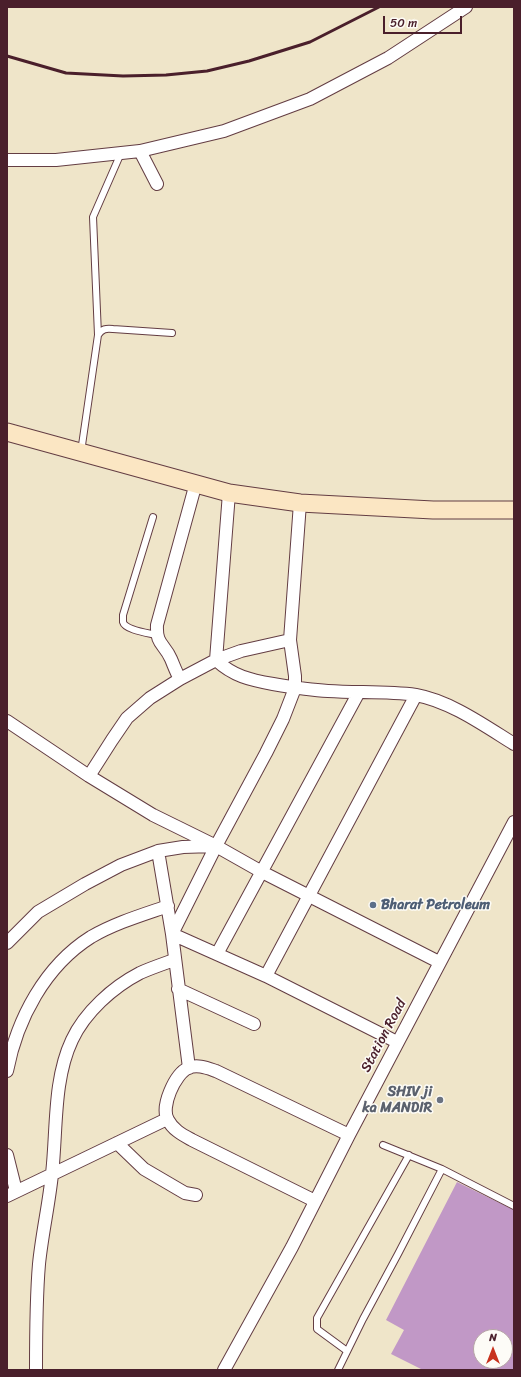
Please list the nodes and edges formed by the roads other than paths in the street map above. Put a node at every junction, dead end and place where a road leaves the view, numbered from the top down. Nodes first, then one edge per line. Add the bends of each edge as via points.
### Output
1 (466, 7) edge
2 (140, 150) junction
3 (120, 153) junction
4 (7, 160) edge
5 (157, 184) dead end
6 (172, 333) dead end
7 (98, 335) junction
8 (7, 432) edge
9 (81, 453) junction
10 (196, 483) junction
11 (229, 493) junction
12 (300, 503) junction
13 (514, 510) edge
14 (153, 517) dead end
15 (156, 635) junction
16 (290, 640) junction
17 (216, 660) junction
18 (180, 679) junction
19 (295, 688) junction
20 (359, 692) junction
21 (416, 696) junction
22 (7, 721) edge
23 (514, 744) edge
24 (89, 776) junction
25 (514, 822) edge
26 (216, 846) junction
27 (158, 851) junction
28 (262, 872) junction
29 (309, 896) junction
30 (168, 906) junction
31 (172, 934) junction
32 (7, 942) edge
33 (217, 954) junction
34 (174, 960) junction
35 (439, 962) junction
36 (266, 976) junction
37 (178, 989) junction
38 (254, 1024) dead end
39 (398, 1042) junction
40 (188, 1068) junction
41 (7, 1071) edge
42 (167, 1119) junction
43 (349, 1135) junction
44 (117, 1143) junction
45 (383, 1144) dead end
46 (7, 1155) edge
47 (409, 1155) junction
48 (442, 1169) junction
49 (52, 1174) junction
50 (12, 1194) edge
51 (196, 1195) dead end
52 (315, 1201) junction
53 (514, 1206) edge
54 (347, 1351) junction
55 (36, 1370) edge
56 (224, 1370) edge
57 (338, 1370) edge

1 - 2 street via 388,58 310,99 224,131
2 - 3 street
2 - 5 street
3 - 4 street via 56,160
3 - 7 lane via 93,217
6 - 7 lane via 107,328 100,330
7 - 9 lane
8 - 9 main road
9 - 10 main road
10 - 11 main road
10 - 15 street via 156,625
11 - 12 main road
11 - 17 street
12 - 13 main road via 433,510
12 - 16 street
14 - 15 lane via 123,622 131,629
15 - 18 street
16 - 17 street via 241,651
16 - 19 street
17 - 18 street
17 - 19 street via 225,669 240,677
18 - 24 street via 150,698 128,718
19 - 20 street
19 - 26 street via 276,732
20 - 21 street
20 - 28 street
21 - 23 street via 434,700 464,714
21 - 29 street
22 - 24 street
24 - 26 street via 153,815
25 - 35 street, Station Road
26 - 27 street
26 - 28 street
26 - 31 street
27 - 30 street
27 - 32 street via 122,865 38,912
28 - 29 street
28 - 33 street
29 - 35 street
29 - 36 street
30 - 31 street
30 - 41 street via 125,920 91,938 65,958 42,985 22,1023
31 - 33 street
31 - 34 street
33 - 36 street
34 - 37 street
34 - 49 street via 141,973 112,991 90,1012 72,1040 63,1066 58,1093
35 - 39 street, Station Road
36 - 39 street
37 - 38 street
37 - 40 street
39 - 43 street, Station Road
40 - 42 street via 179,1075 170,1092 166,1107
40 - 43 street via 202,1066 216,1071
42 - 44 street
42 - 52 street via 175,1129 192,1140
43 - 52 street, Station Road
44 - 49 street
44 - 51 street via 144,1169 185,1193
45 - 47 lane
46 - 50 street
47 - 48 lane
47 - 54 lane via 317,1318 317,1329
48 - 53 lane
48 - 54 lane
49 - 50 street
49 - 55 street via 39,1263
52 - 56 street, Station Road
54 - 57 lane

